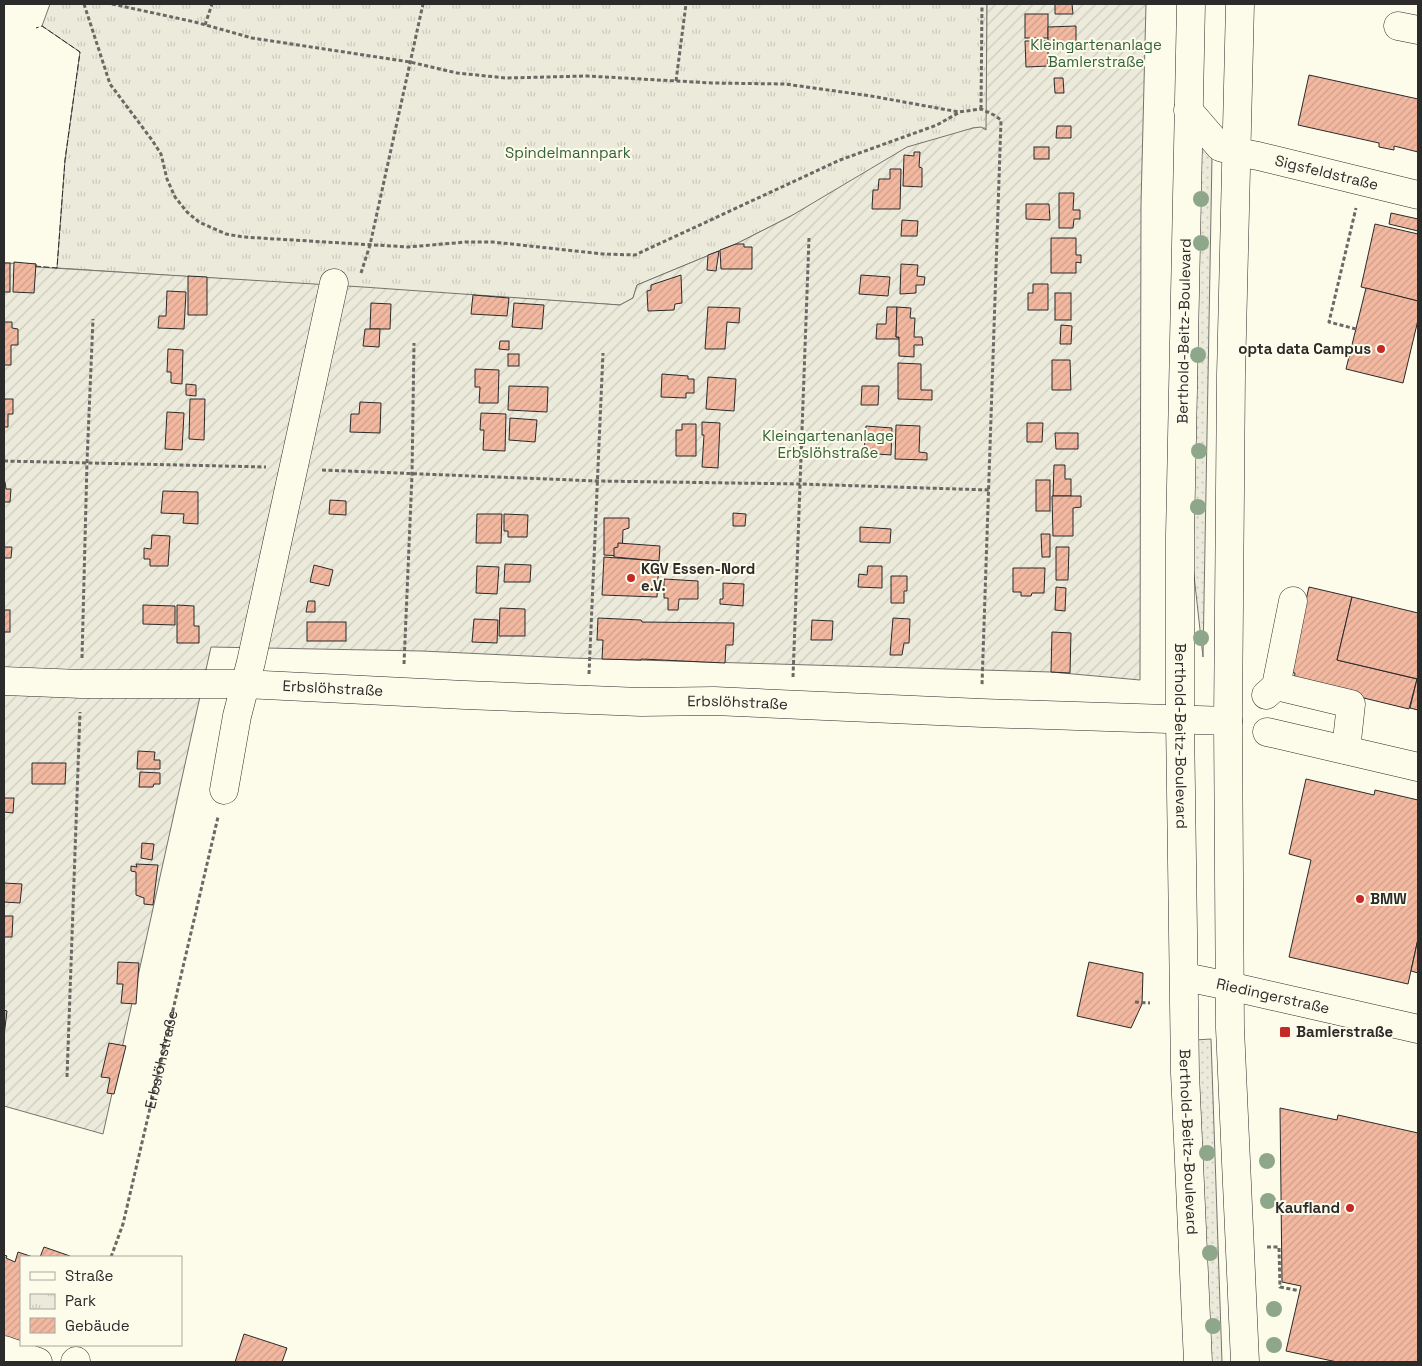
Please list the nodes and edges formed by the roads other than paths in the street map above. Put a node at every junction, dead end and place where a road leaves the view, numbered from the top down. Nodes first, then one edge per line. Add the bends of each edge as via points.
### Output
1 (1191, 4) edge
2 (1240, 4) edge
3 (1188, 110) junction
4 (1237, 152) junction
5 (1418, 195) edge
6 (334, 283) dead end
7 (1293, 601) dead end
8 (4, 680) edge
9 (246, 684) junction
10 (1180, 720) junction
11 (1228, 721) junction
12 (1267, 732) dead end
13 (1346, 750) junction
14 (1418, 767) edge
15 (224, 790) road end
16 (1185, 977) junction
17 (1229, 986) junction
18 (1418, 1030) edge
19 (4, 1350) edge
20 (38, 1362) edge
21 (1198, 1362) edge
22 (1245, 1362) edge

1 - 3 main road, Berthold-Beitz-Boulevard
2 - 4 main road
3 - 4 main road via 1220,147
3 - 10 main road, Berthold-Beitz-Boulevard
4 - 5 main road, Sigsfeldstraße
4 - 11 main road
6 - 9 main road
7 - 13 main road via 1271,691 1351,704
8 - 9 main road, Erbslöhstraße via 81,684
9 - 10 main road, Erbslöhstraße via 641,702 714,701
9 - 15 main road
10 - 11 main road, Erbslöhstraße
10 - 16 main road, Berthold-Beitz-Boulevard
11 - 17 main road
12 - 13 main road
13 - 14 main road
16 - 17 main road, Riedingerstraße
16 - 21 main road, Berthold-Beitz-Boulevard via 1185,1073
17 - 18 main road, Riedingerstraße
17 - 22 main road
19 - 20 main road

